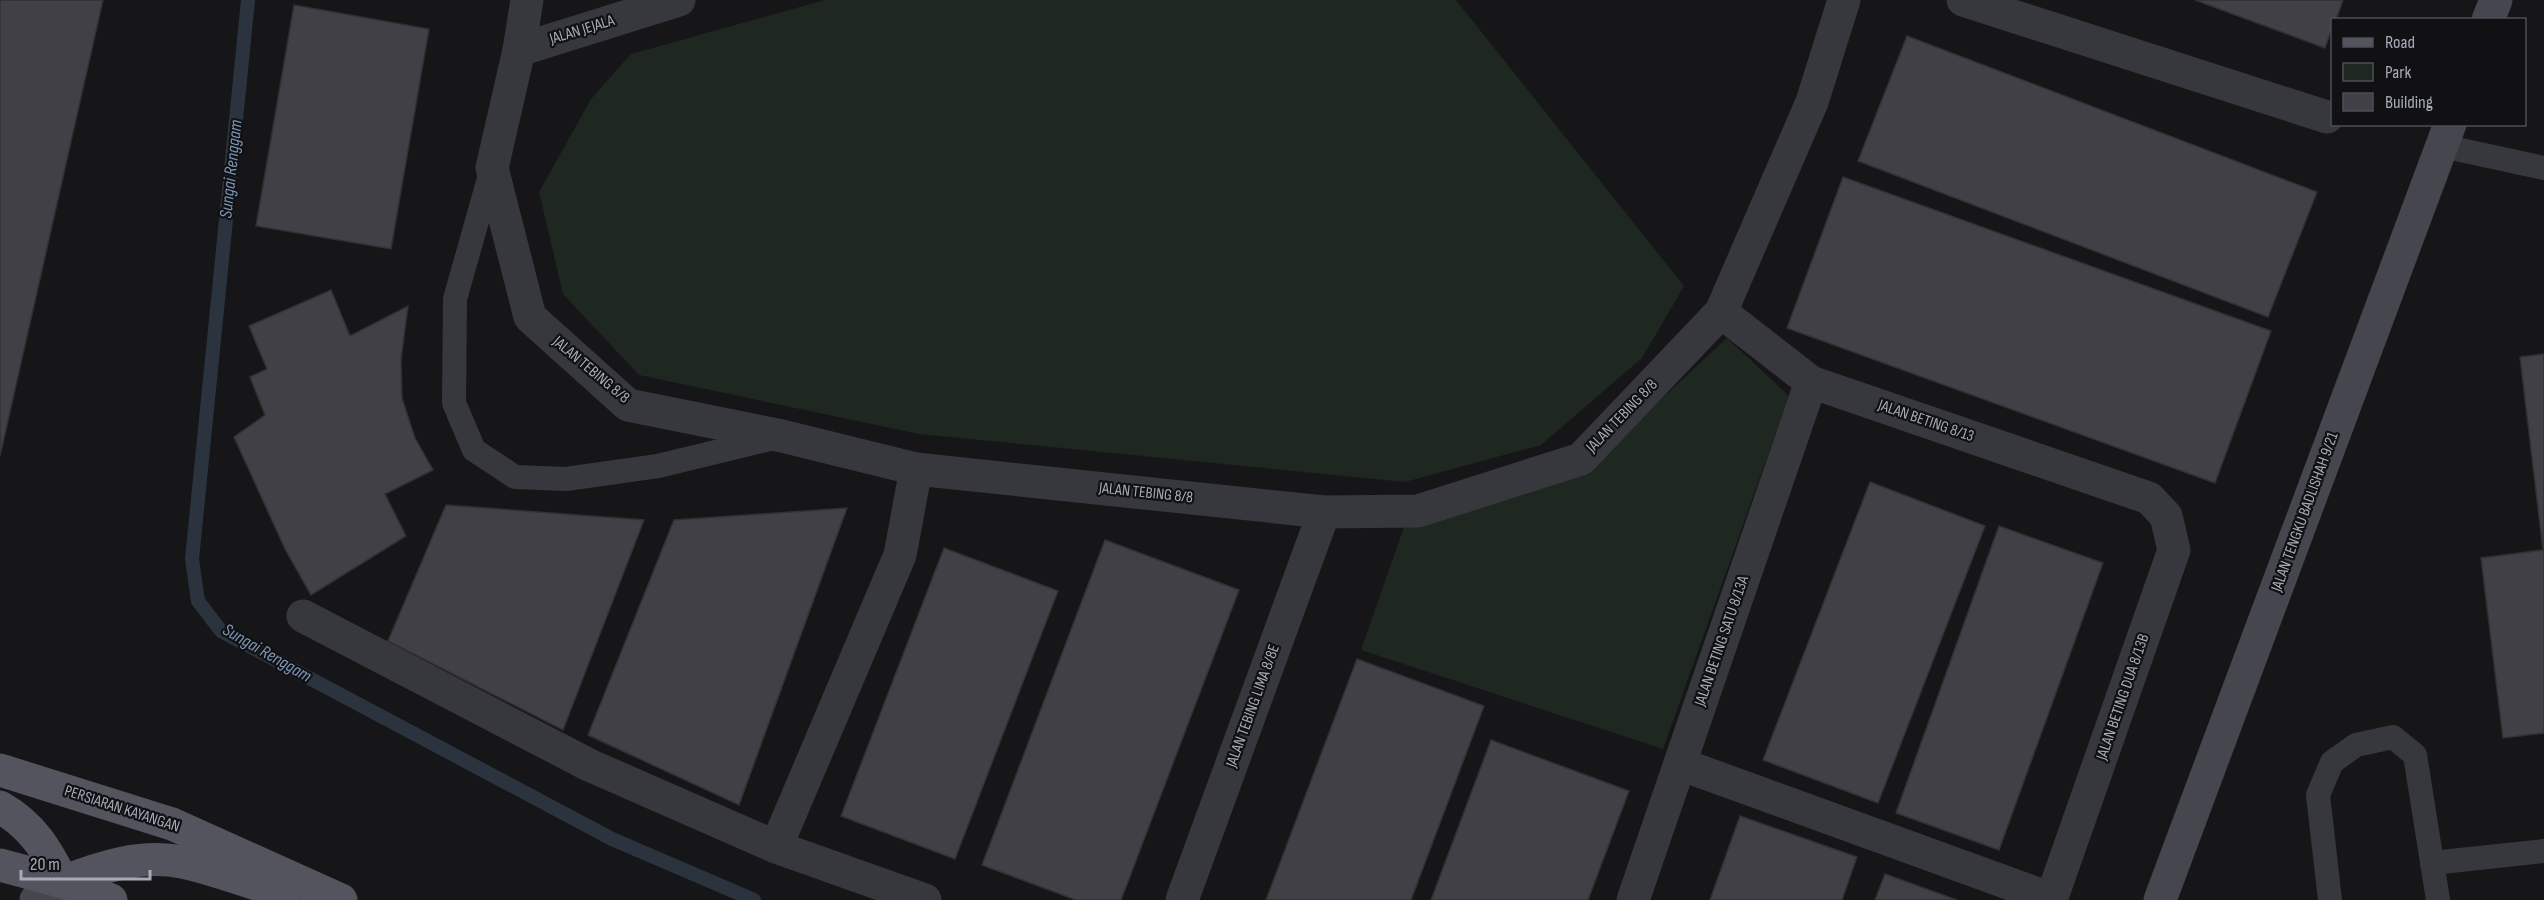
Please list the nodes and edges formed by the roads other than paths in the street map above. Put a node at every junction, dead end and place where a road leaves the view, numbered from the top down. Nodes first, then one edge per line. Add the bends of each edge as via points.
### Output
1 (527, 0) edge
2 (679, 0) edge
3 (1844, 0) edge
4 (1963, 0) edge
5 (2496, 0) edge
6 (2489, 18) edge
7 (519, 50) junction
8 (2327, 117) dead end
9 (2446, 135) edge
10 (492, 168) junction
11 (2544, 168) edge
12 (1721, 312) junction
13 (1811, 382) junction
14 (782, 436) junction
15 (916, 469) junction
16 (2149, 498) joint
17 (1324, 513) junction
18 (303, 615) dead end
19 (1680, 764) junction
20 (0, 770) edge
21 (0, 807) edge
22 (776, 847) junction
23 (2544, 851) edge
24 (2432, 863) junction
25 (0, 865) edge
26 (65, 891) edge
27 (2052, 899) edge
28 (36, 900) edge
29 (111, 900) edge
30 (321, 900) edge
31 (341, 900) edge
32 (925, 900) edge
33 (1182, 900) edge
34 (1633, 900) edge
35 (2160, 900) edge
36 (2330, 900) edge
37 (2438, 900) edge

1 - 7 street, JALAN TEBING 8/8
2 - 7 street, JALAN JEJALA
3 - 12 street, JALAN TEBING 8/8 via 1812,102
4 - 8 street
5 - 6 street
7 - 10 street, JALAN TEBING 8/8
9 - 11 lane
9 - 35 street, JALAN TENGKU BADLISHAH 9/21
10 - 14 street, JALAN TEBING 8/8 via 530,317 628,405
10 - 14 lane via 455,299 454,403 474,450 515,477 566,479 657,466
12 - 13 street, JALAN BETING 8/13
12 - 17 street, JALAN TEBING 8/8 via 1581,459 1418,511
13 - 16 street, JALAN BETING 8/13
13 - 19 street, JALAN BETING SATU 8/13A
14 - 15 street, JALAN TEBING 8/8
15 - 17 street, JALAN TEBING 8/8
15 - 22 street via 900,555
16 - 27 street, JALAN BETING DUA 8/13B via 2166,516 2174,550
17 - 33 street, JALAN TEBING LIMA 8/8E
18 - 22 street via 589,765
19 - 27 street
19 - 34 street, JALAN BETING SATU 8/13A
20 - 31 main road, PERSIARAN KAYANGAN via 172,824
21 - 26 main road via 24,821 47,850
22 - 32 street
23 - 24 lane
24 - 36 lane via 2415,755 2393,737 2356,746 2332,762 2318,795
24 - 37 lane
25 - 26 main road
26 - 28 street
26 - 29 main road
26 - 30 main road via 98,868 133,861 180,862 261,887

